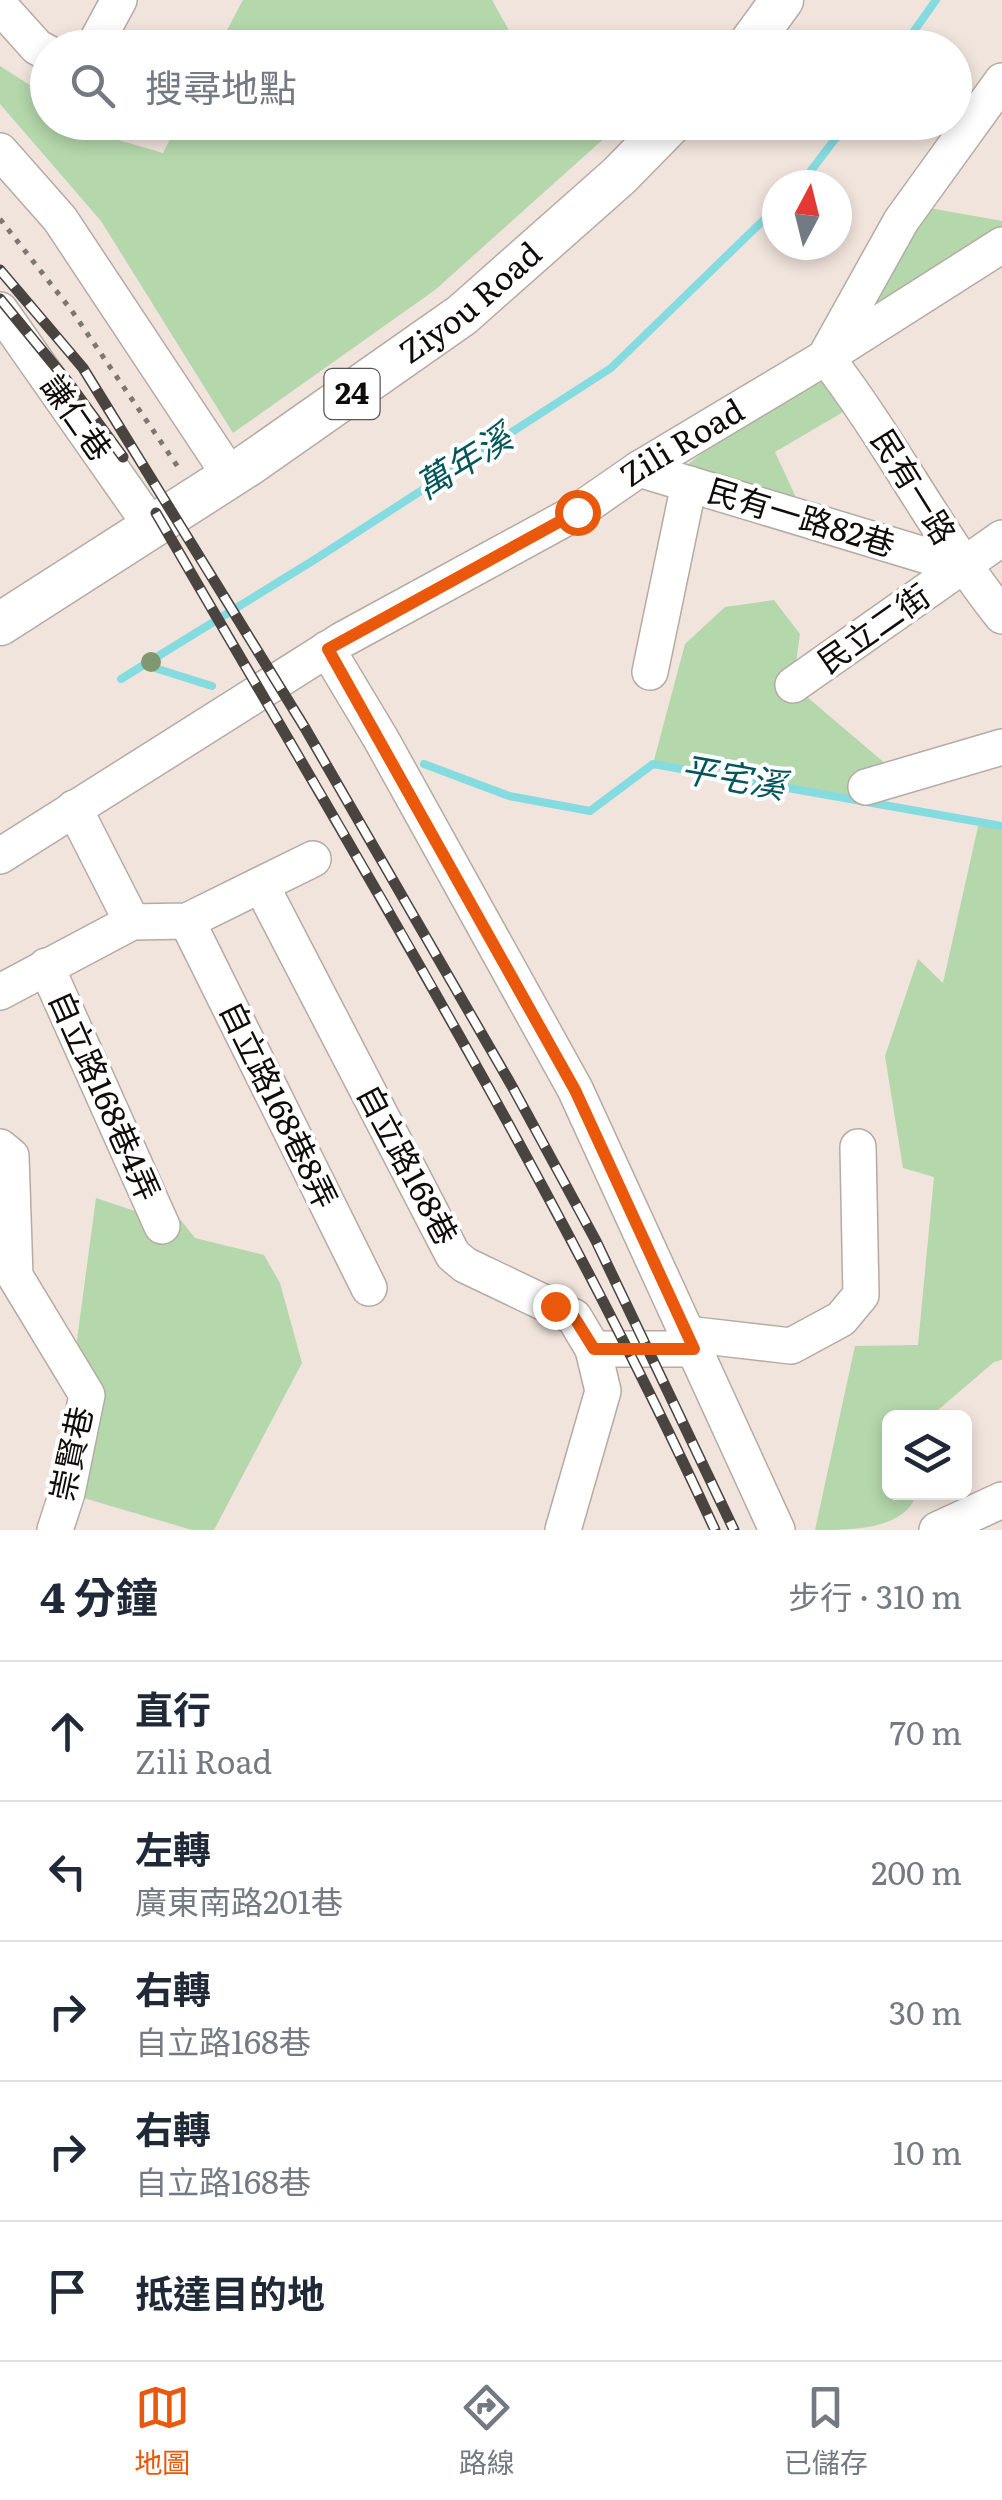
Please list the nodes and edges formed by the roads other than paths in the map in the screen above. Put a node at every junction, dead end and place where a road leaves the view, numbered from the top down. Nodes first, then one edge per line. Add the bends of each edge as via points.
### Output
1 (120, 0) edge
2 (782, 0) edge
3 (10, 8) edge
4 (102, 30) edge
5 (760, 30) edge
6 (30, 37) edge
7 (1002, 81) edge
8 (972, 123) edge
9 (654, 140) edge
10 (959, 140) edge
11 (0, 151) edge
12 (1002, 245) edge
13 (0, 310) edge
14 (826, 358) junction
15 (638, 469) junction
16 (689, 484) junction
17 (215, 487) junction
18 (152, 527) junction
19 (1002, 538) edge
20 (964, 567) junction
21 (1002, 616) edge
22 (0, 624) edge
23 (328, 649) junction
24 (650, 672) dead end
25 (793, 685) dead end
26 (1002, 747) edge
27 (866, 787) dead end
28 (74, 808) junction
29 (0, 856) edge
30 (313, 859) dead end
31 (262, 885) junction
32 (188, 921) junction
33 (132, 922) junction
34 (46, 966) junction
35 (0, 992) edge
36 (0, 1147) edge
37 (858, 1147) dead end
38 (162, 1226) dead end
39 (8, 1278) edge
40 (369, 1288) dead end
41 (691, 1342) junction
42 (594, 1349) junction
43 (1002, 1500) edge
44 (55, 1530) edge
45 (564, 1530) edge
46 (777, 1530) edge
47 (937, 1530) edge

1 - 4 street
2 - 5 main road
3 - 6 street
7 - 8 street
9 - 17 main road, Ziyou Road / 24 via 462,316
10 - 14 street via 901,221
11 - 17 street via 60,220
12 - 14 street, Zili Road
13 - 18 street, 謙仁巷
14 - 15 street, Zili Road
14 - 20 street, 民有一路
15 - 16 street, 民有一路82巷
15 - 23 street, Zili Road via 577,512
16 - 20 street, 民有一路82巷
16 - 24 street
17 - 18 main road, Ziyou Road / 24
18 - 22 main road, Ziyou Road / 24
19 - 20 street, 民立二街
20 - 21 street, 民有一路
20 - 25 street, 民立二街
23 - 28 street, Zili Road
23 - 41 street via 575,1090
26 - 27 street
28 - 29 street, Zili Road
28 - 33 street
30 - 31 street
31 - 32 street
31 - 42 street, 自立路168巷 via 453,1254 574,1317
32 - 33 street
32 - 40 street, 自立路168巷8弄
33 - 34 street
34 - 35 street
34 - 38 street, 自立路168巷4弄
36 - 39 street via 11,1156
37 - 41 street via 862,1295 841,1319 792,1346
39 - 44 street, 崇賢巷 via 87,1394
41 - 42 street
41 - 46 street
42 - 45 street via 603,1391
43 - 47 street

